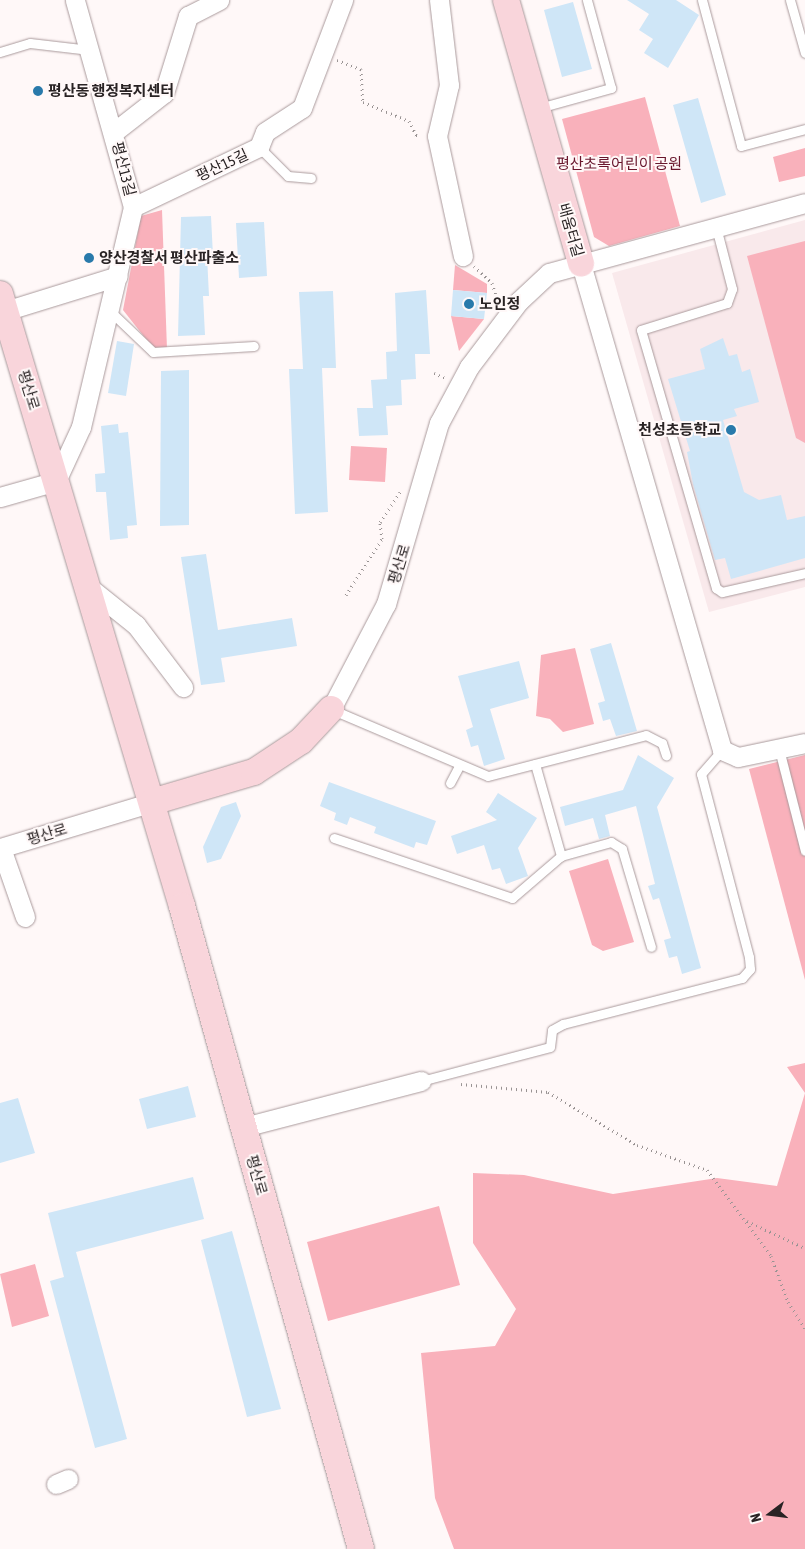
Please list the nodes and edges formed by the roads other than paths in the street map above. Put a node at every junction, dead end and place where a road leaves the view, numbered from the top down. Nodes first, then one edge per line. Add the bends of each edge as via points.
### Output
1 (75, 0) edge
2 (219, 0) edge
3 (343, 0) edge
4 (439, 0) edge
5 (586, 0) edge
6 (702, 0) edge
7 (790, 0) edge
8 (509, 1) edge
9 (188, 8) edge
10 (90, 50) junction
11 (0, 52) edge
12 (805, 53) edge
13 (537, 108) junction
14 (805, 129) edge
15 (114, 132) junction
16 (259, 147) junction
17 (311, 178) dead end
18 (805, 203) edge
19 (132, 207) junction
20 (716, 227) junction
21 (463, 256) road end
22 (581, 264) junction
23 (118, 276) junction
24 (2, 305) edge
25 (111, 312) junction
26 (254, 346) dead end
27 (56, 482) junction
28 (0, 497) edge
29 (805, 573) edge
30 (86, 585) junction
31 (183, 687) dead end
32 (331, 709) junction
33 (805, 743) edge
34 (779, 749) junction
35 (722, 750) junction
36 (666, 755) dead end
37 (535, 764) junction
38 (459, 766) junction
39 (450, 783) dead end
40 (152, 802) junction
41 (334, 838) dead end
42 (1, 848) edge
43 (805, 851) edge
44 (561, 856) junction
45 (24, 917) dead end
46 (651, 947) dead end
47 (420, 1081) joint
48 (244, 1127) junction
49 (361, 1549) edge

1 - 10 street, 평산13길
2 - 9 street
3 - 16 street, 평산15길 via 320,53 302,108 265,132
4 - 21 street via 449,85 437,136
5 - 13 lane via 611,88
6 - 14 lane via 742,146
7 - 12 lane
8 - 13 street, 배움터길
9 - 15 street via 164,93
10 - 11 lane via 30,43
10 - 15 street, 평산13길
13 - 22 street, 배움터길
15 - 19 street, 평산13길
16 - 17 lane via 288,176
16 - 19 street, 평산15길
18 - 20 street, 배움터길
19 - 23 street, 평산13길
20 - 22 street, 배움터길
20 - 29 lane via 732,289 727,304 641,330 716,588 722,592
22 - 32 street, 평산로 via 549,273 519,301 453,394 428,452 386,604
22 - 35 street
23 - 24 street
23 - 25 street, 평산13길
24 - 27 street, 평산로
25 - 26 lane via 153,352
25 - 27 street, 평산13길 via 81,427
27 - 28 street
27 - 30 street, 평산로
30 - 31 street via 136,625
30 - 40 street, 평산로
32 - 38 lane
32 - 40 street, 평산로 via 302,741 254,772
33 - 34 street
34 - 35 street via 738,757
34 - 43 lane
35 - 47 lane via 701,774 749,958 750,969 742,978 563,1024 552,1030 550,1047
36 - 37 lane via 662,743 646,735
37 - 38 lane via 488,776
37 - 44 lane
38 - 39 lane
40 - 42 street, 평산로
40 - 48 street, 평산로
41 - 44 lane via 512,898
42 - 45 street
44 - 46 lane via 616,843
47 - 48 street
48 - 49 street, 평산로

